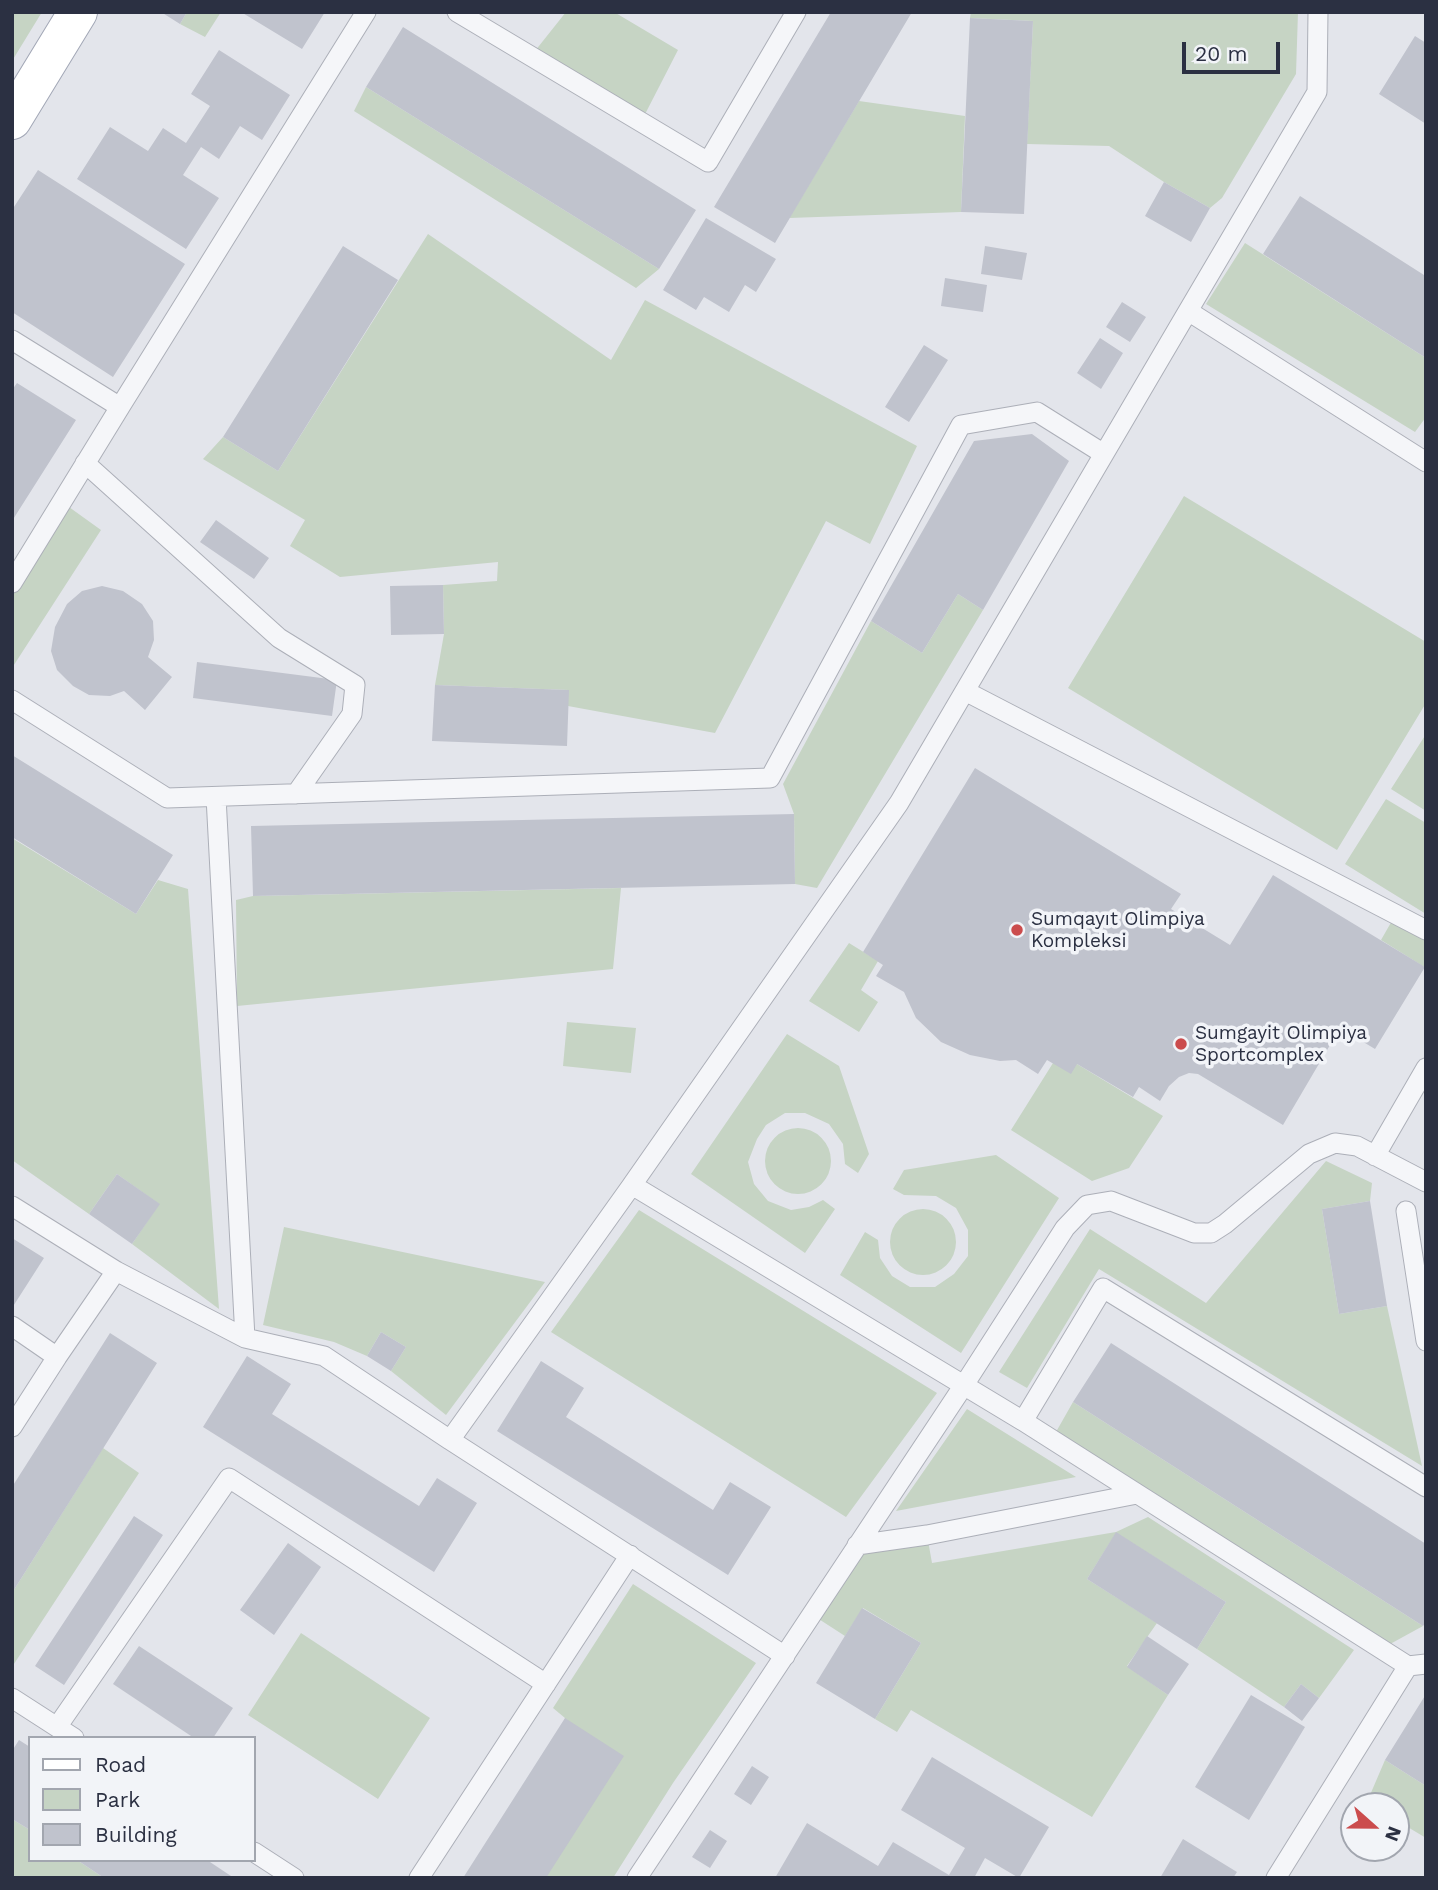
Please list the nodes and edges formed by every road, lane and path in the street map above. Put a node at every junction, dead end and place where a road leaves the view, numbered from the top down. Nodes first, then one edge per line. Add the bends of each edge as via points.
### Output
1 (78, 12) edge
2 (366, 12) edge
3 (457, 12) edge
4 (796, 12) edge
5 (1318, 12) edge
6 (12, 120) edge
7 (1188, 311) junction
8 (12, 340) edge
9 (120, 407) junction
10 (1104, 454) junction
11 (1426, 462) edge
12 (85, 463) junction
13 (12, 583) edge
14 (965, 691) junction
15 (12, 700) edge
16 (296, 794) junction
17 (216, 797) junction
18 (1426, 930) edge
19 (1426, 1068) edge
20 (1375, 1156) junction
21 (1426, 1182) edge
22 (632, 1185) junction
23 (12, 1206) edge
24 (1406, 1211) dead end
25 (116, 1271) junction
26 (12, 1326) edge
27 (245, 1338) junction
28 (1426, 1341) edge
29 (57, 1357) junction
30 (964, 1385) junction
31 (1023, 1421) junction
32 (12, 1427) edge
33 (450, 1440) junction
34 (1426, 1487) edge
35 (1137, 1494) junction
36 (857, 1545) junction
37 (630, 1556) junction
38 (785, 1656) junction
39 (1417, 1665) edge
40 (546, 1684) junction
41 (12, 1698) edge
42 (57, 1727) junction
43 (71, 1736) edge
44 (256, 1853) edge
45 (294, 1878) edge
46 (419, 1878) edge
47 (637, 1878) edge
48 (1276, 1878) edge

1 - 6 main road
2 - 9 lane
3 - 4 lane via 708,162
5 - 7 lane via 1317,92
7 - 10 lane
7 - 11 lane
8 - 9 lane
9 - 12 lane
10 - 14 lane
10 - 16 lane via 1037,412 961,425 770,778
12 - 13 lane
12 - 16 lane via 279,638 355,685 352,714
14 - 18 lane
14 - 22 lane via 900,803
15 - 17 lane via 167,799
16 - 17 lane
17 - 27 lane
19 - 20 lane
20 - 21 lane
20 - 30 lane via 1357,1146 1335,1143 1308,1154 1211,1233 1194,1233 1111,1201 1087,1205 1065,1228
22 - 30 lane
22 - 33 lane
23 - 25 lane
24 - 28 lane
25 - 27 lane
25 - 29 lane
26 - 29 lane
27 - 33 lane via 324,1356
29 - 32 lane
30 - 31 lane
30 - 36 lane
31 - 34 lane via 1103,1289
31 - 35 lane
33 - 37 lane
35 - 36 lane
35 - 39 lane
36 - 38 lane
37 - 38 lane
37 - 40 lane
38 - 47 lane
39 - 48 lane
40 - 42 lane via 229,1478
40 - 46 lane
41 - 42 lane
42 - 43 lane
44 - 45 lane

